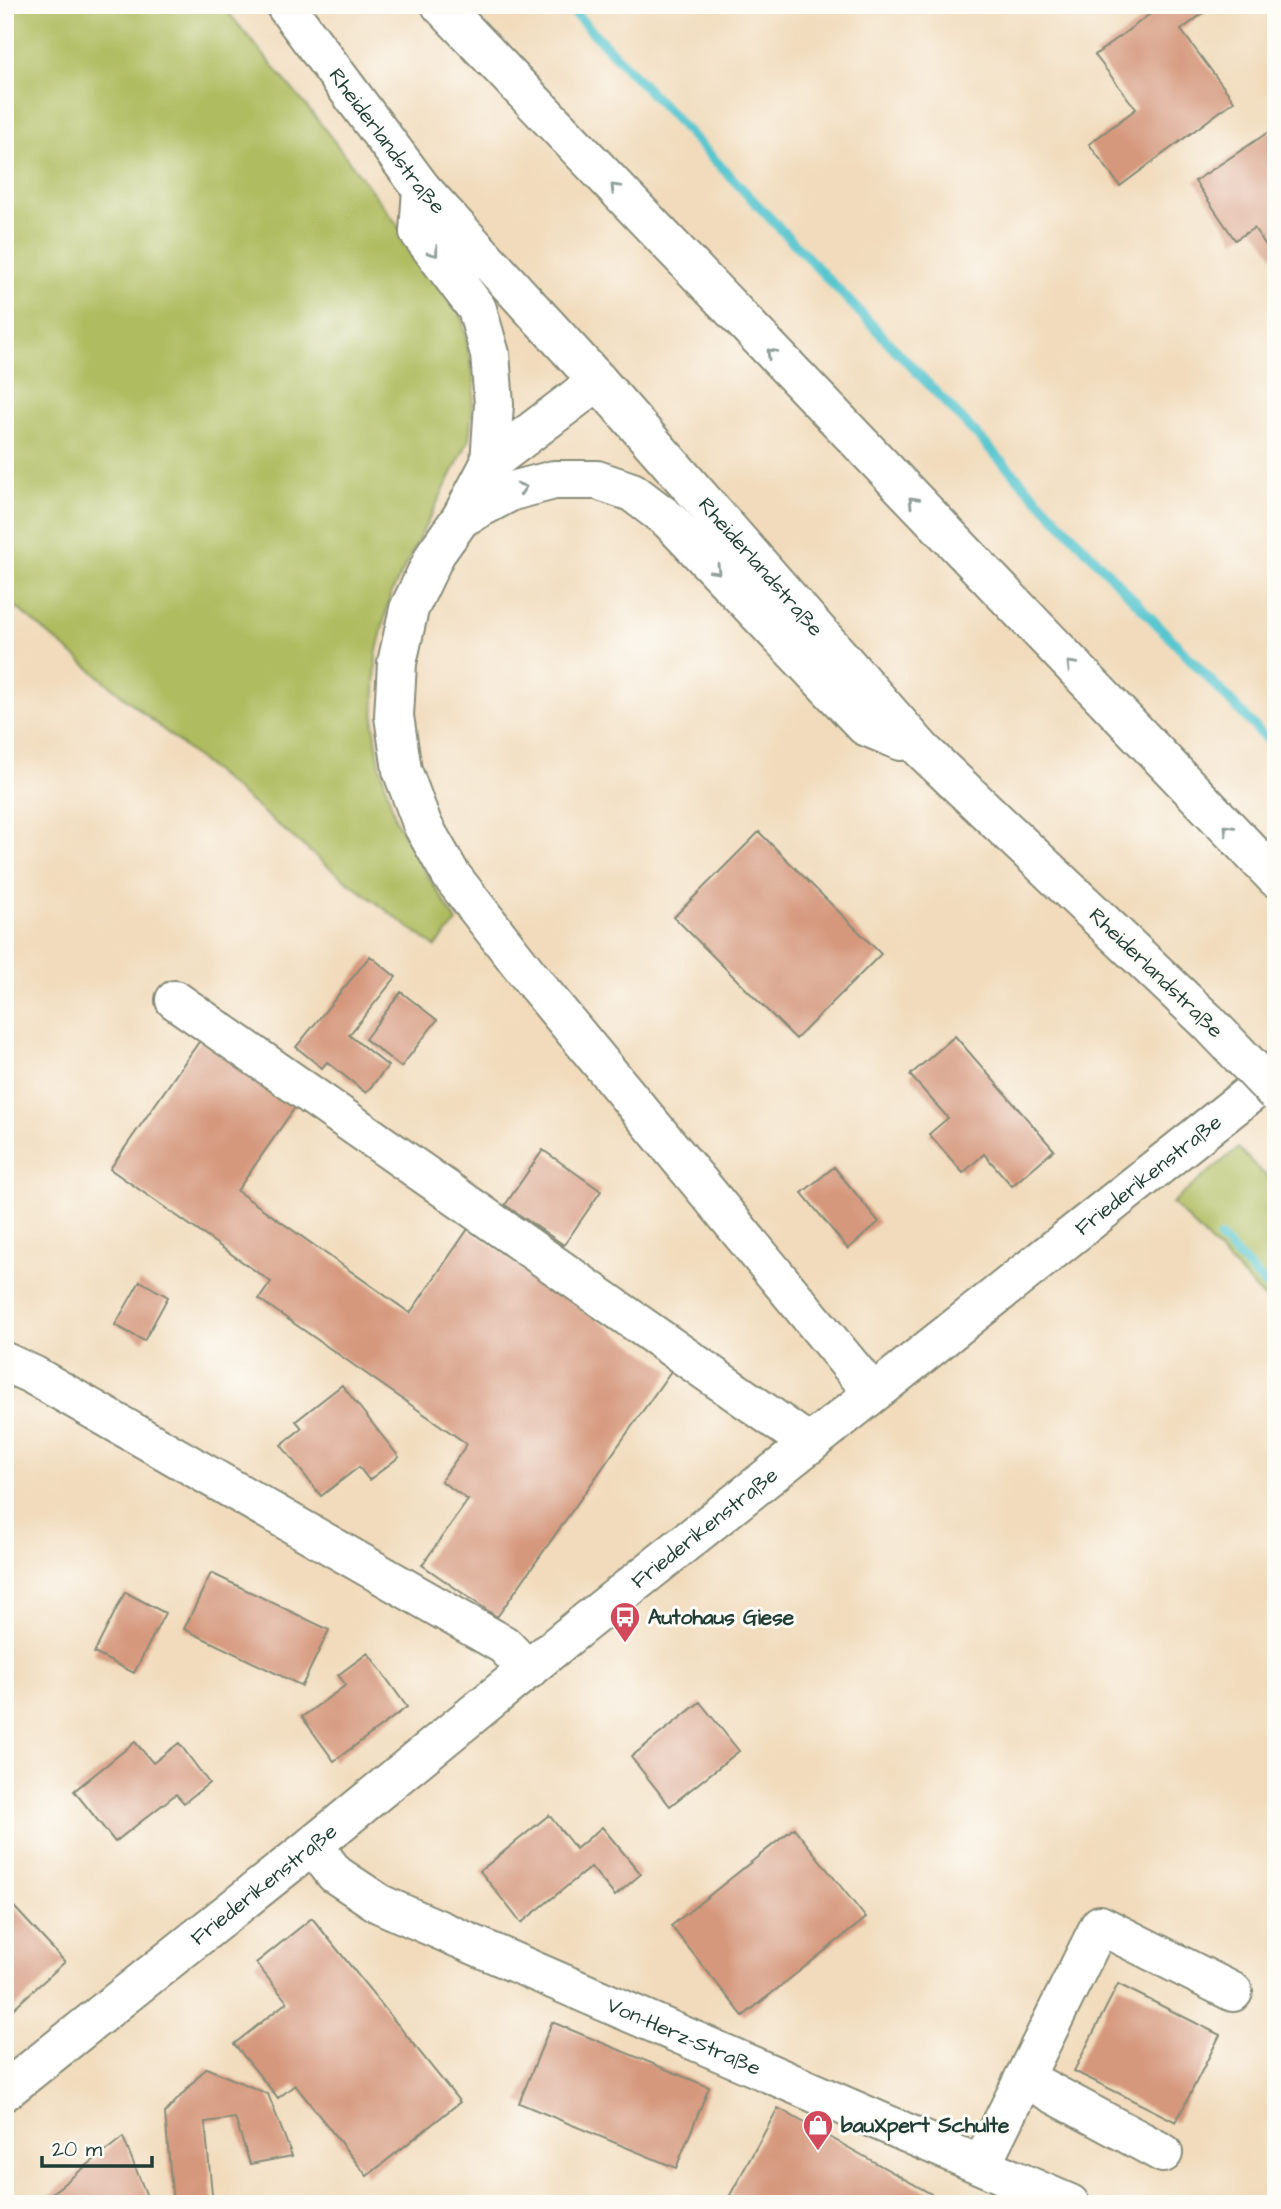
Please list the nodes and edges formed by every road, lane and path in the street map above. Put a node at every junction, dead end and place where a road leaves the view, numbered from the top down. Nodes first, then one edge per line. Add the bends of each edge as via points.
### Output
1 (285, 5) edge
2 (441, 5) edge
3 (422, 189) junction
4 (598, 382) junction
5 (490, 463) junction
6 (461, 518) junction
7 (922, 750) junction
8 (1276, 878) edge
9 (175, 1000) dead end
10 (1276, 1073) edge
11 (1276, 1093) edge
12 (5, 1362) edge
13 (873, 1393) junction
14 (810, 1444) junction
15 (528, 1670) junction
16 (313, 1845) junction
17 (1233, 1992) dead end
18 (1024, 2078) junction
19 (5, 2091) edge
20 (1163, 2153) dead end
21 (981, 2165) junction
22 (1070, 2204) edge

1 - 3 main road, Rheiderlandstraße
8 -> 2 main road
3 - 4 main road, Rheiderlandstraße
3 -> 5 main road via 419,232 477,309 489,354 494,404
4 - 5 main road
4 - 7 main road, Rheiderlandstraße
5 - 6 main road
6 -> 7 main road via 512,491 554,480 597,480 632,492 669,520 865,726
6 - 13 main road via 436,553 408,609 397,663 394,716 402,770 423,826 451,875 534,982
7 - 11 main road, Rheiderlandstraße, bridge via 1208,1022
9 - 14 main road
10 - 13 main road, Friederikenstraße
12 - 15 main road via 504,1645
13 - 14 main road, Friederikenstraße
14 - 15 main road, Friederikenstraße
15 - 16 main road, Friederikenstraße
16 - 19 main road, Friederikenstraße
16 - 21 main road, Von-Herz-Straße via 335,1874 380,1904
17 - 18 main road via 1100,1925
18 - 20 main road
18 - 21 main road
21 - 22 main road, Von-Herz-Straße

